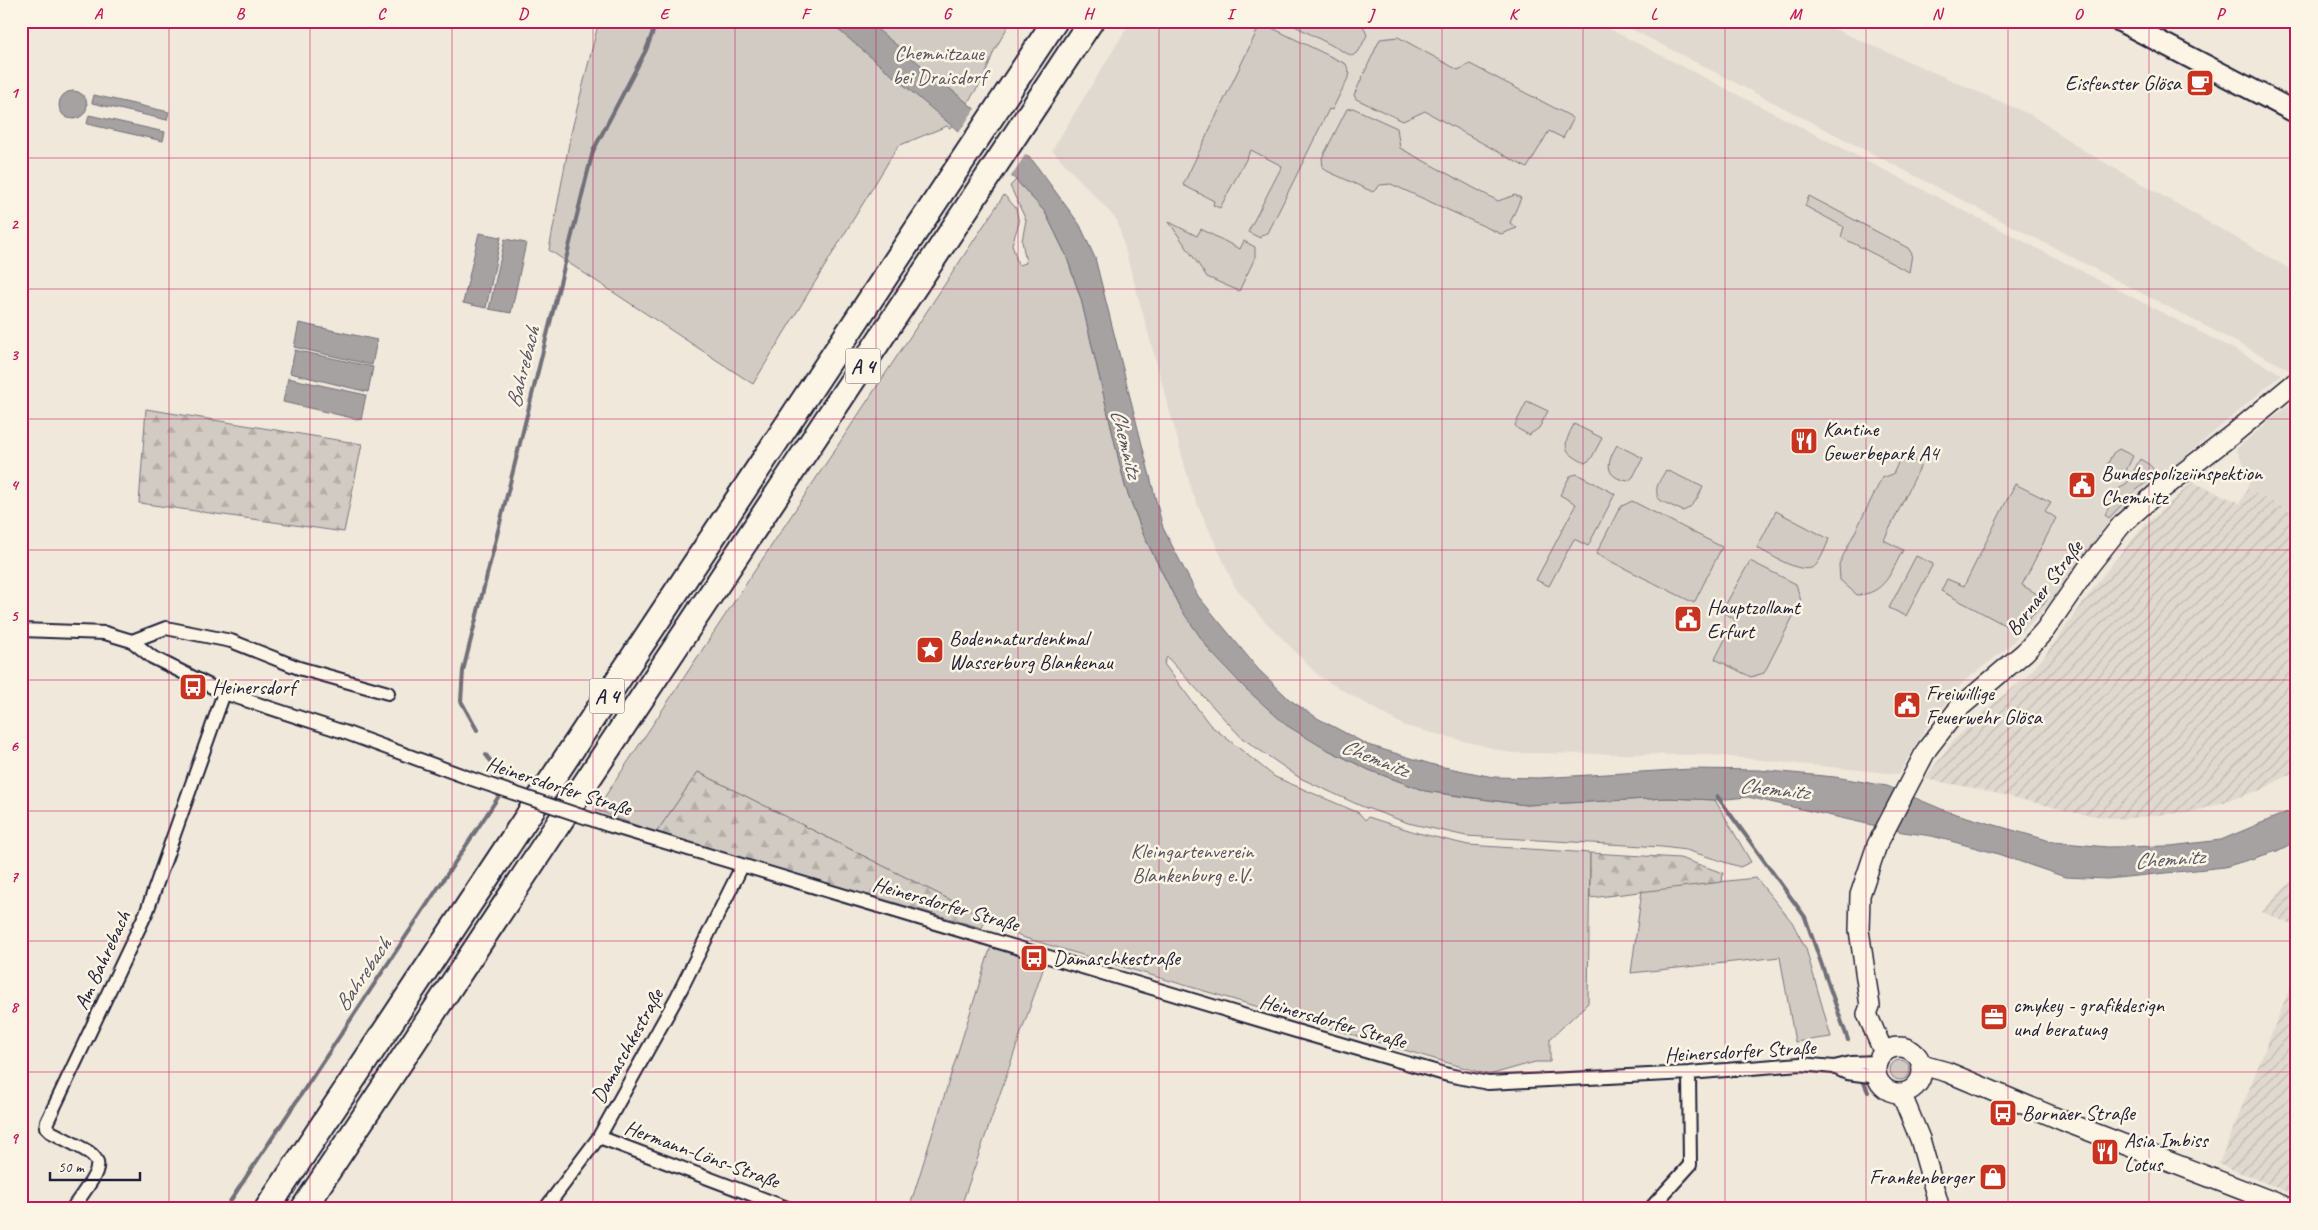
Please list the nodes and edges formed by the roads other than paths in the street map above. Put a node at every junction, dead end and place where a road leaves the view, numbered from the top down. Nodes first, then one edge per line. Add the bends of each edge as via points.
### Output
1 (1055, 21) edge
2 (1091, 21) edge
3 (2120, 21) edge
4 (2149, 28) edge
5 (2297, 113) edge
6 (2297, 380) edge
7 (21, 630) edge
8 (132, 641) junction
9 (224, 693) junction
10 (388, 694) dead end
11 (742, 866) junction
12 (1884, 1060) junction
13 (1689, 1073) junction
14 (1914, 1081) junction
15 (599, 1137) junction
16 (72, 1209) edge
17 (267, 1209) edge
18 (303, 1209) edge
19 (545, 1209) edge
20 (790, 1209) edge
21 (1650, 1209) edge
22 (1940, 1209) edge
23 (2292, 1209) edge

1 - 17 highway, A 4
2 - 18 highway, A 4
3 - 4 main road
4 - 5 main road
6 - 12 main road, Bornaer Straße via 2123,523 2045,630 2025,652 1959,708 1931,742 1877,844 1860,894 1861,947 1870,1006 1876,1010 1887,1033
7 - 8 street, Heinersdorfer Straße via 105,633
8 - 9 street, Heinersdorfer Straße via 152,657
8 - 10 street via 166,628 231,641 299,668
9 - 11 street, Heinersdorfer Straße, bridge via 608,825
9 - 16 street, Am Bahrebach via 147,911 47,1122 46,1127 51,1132 93,1153 98,1162 96,1176
11 - 13 street, Heinersdorfer Straße via 1448,1075 1488,1083
11 - 15 street, Damaschkestraße via 677,997
12 - 13 street, Heinersdorfer Straße via 1851,1062 1834,1067 1800,1064
12 - 14 main road via 1883,1087 1889,1091
12 - 14 main road via 1912,1051 1918,1057
13 - 21 street via 1690,1165
14 - 22 main road via 1920,1139
14 - 23 main road via 1939,1081 1954,1076
15 - 19 street, Damaschkestraße
15 - 20 street, Hermann-Löns-Straße

